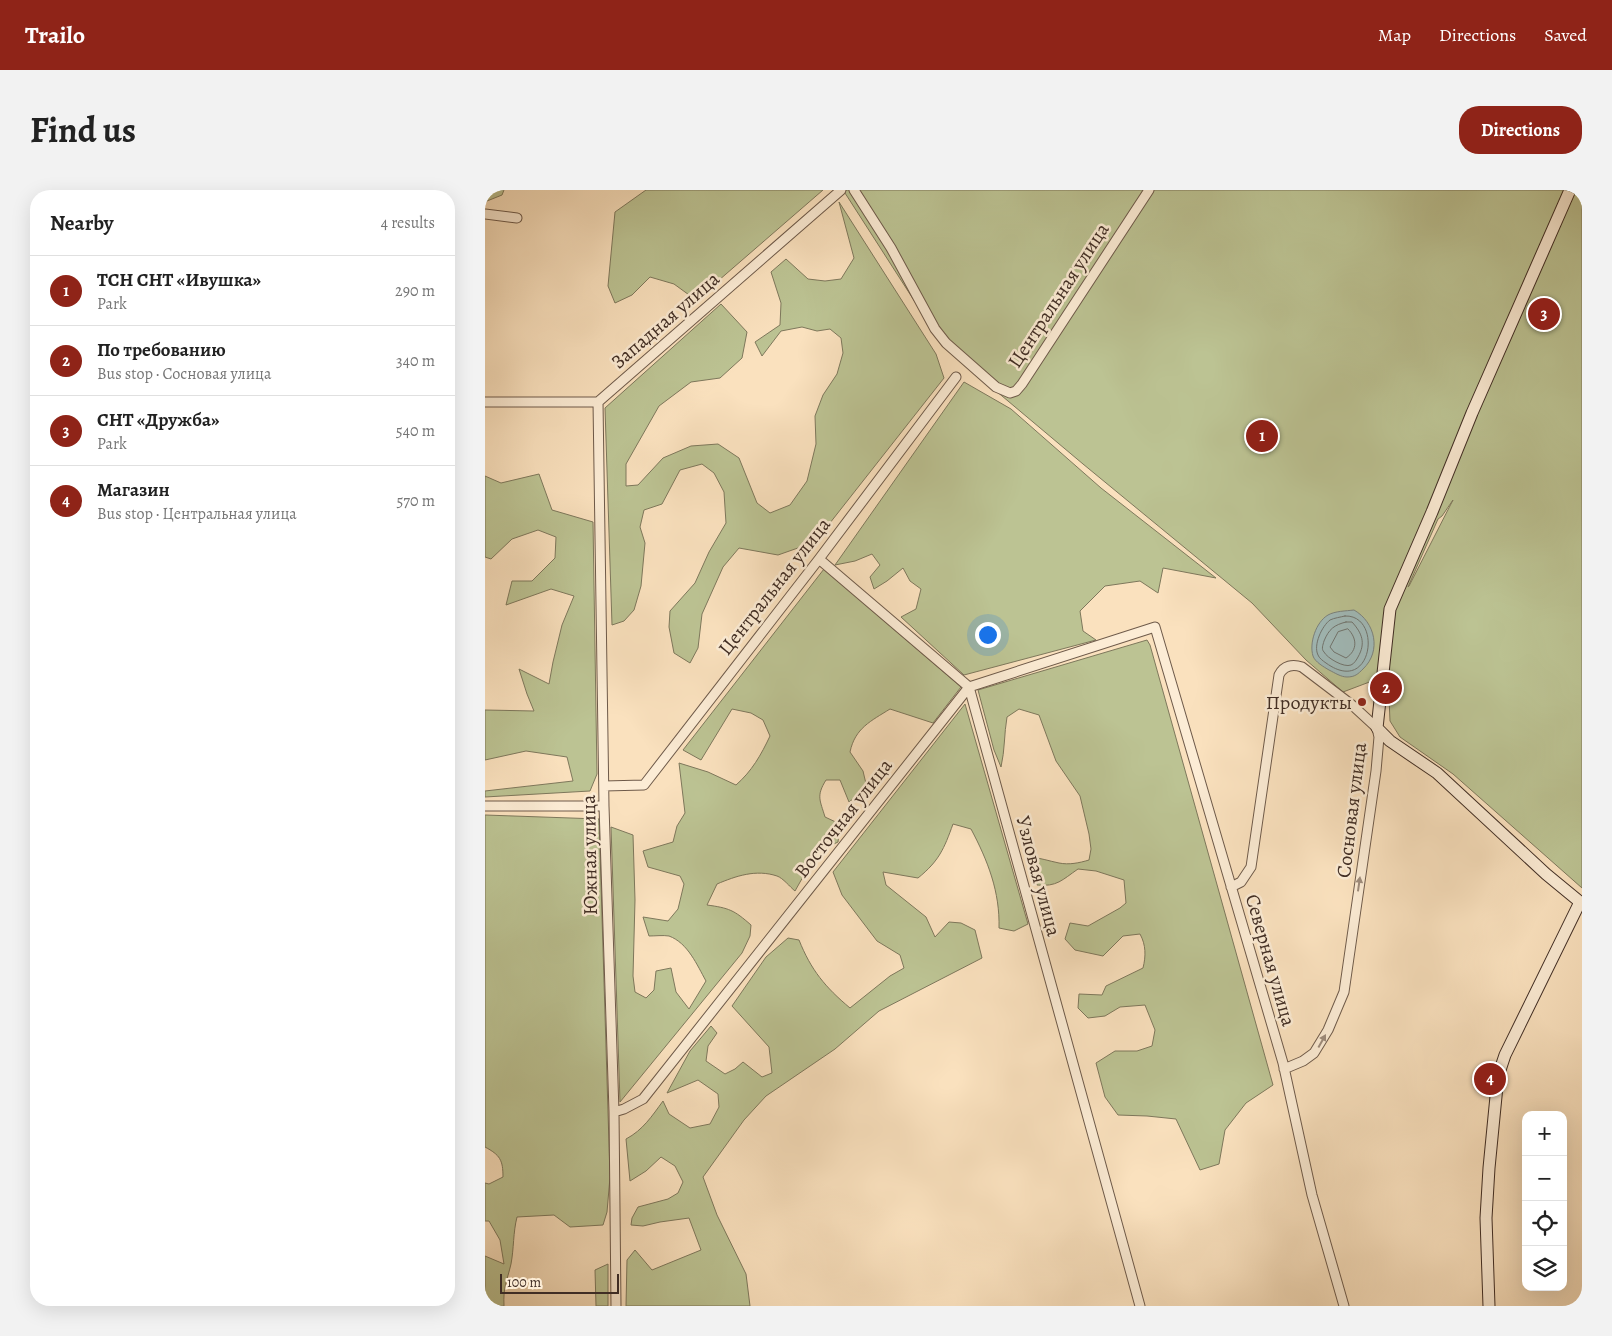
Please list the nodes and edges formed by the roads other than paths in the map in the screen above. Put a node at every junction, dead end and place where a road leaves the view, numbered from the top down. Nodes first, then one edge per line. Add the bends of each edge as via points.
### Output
1 (841, 190) edge
2 (854, 190) edge
3 (1149, 190) edge
4 (1570, 190) edge
5 (485, 214) edge
6 (517, 218) dead end
7 (956, 377) dead end
8 (485, 402) edge
9 (599, 402) junction
10 (819, 559) junction
11 (969, 687) junction
12 (1377, 728) junction
13 (605, 786) junction
14 (485, 806) edge
15 (604, 806) junction
16 (1231, 887) junction
17 (1581, 902) edge
18 (1284, 1069) junction
19 (614, 1112) junction
20 (616, 1306) edge
21 (1140, 1306) edge
22 (1344, 1306) edge
23 (1489, 1306) edge

1 - 9 street, Западная улица
2 - 3 street, Центральная улица via 891,248 935,329 996,387 1013,392 1022,384
4 - 12 street via 1390,609
5 - 6 street
7 - 10 street, Центральная улица
8 - 9 street
9 - 13 street, Южная улица
10 - 11 street
10 - 13 street, Центральная улица via 644,785
11 - 16 street, Северная улица via 1155,627
11 - 19 street, Восточная улица via 643,1099
11 - 21 street, Узловая улица
12 - 16 street, Сосновая улица via 1309,670 1296,665 1282,670 1251,867 1241,882
12 - 17 street via 1390,741 1437,773
18 -> 12 street, Сосновая улица via 1303,1061 1318,1048 1344,992 1375,771
13 - 15 street, Южная улица
14 - 15 street
15 - 19 street, Южная улица
16 - 18 street, Северная улица
17 - 23 street via 1505,1055 1498,1076 1486,1218
18 - 22 street, Северная улица via 1312,1195
19 - 20 street, Южная улица

